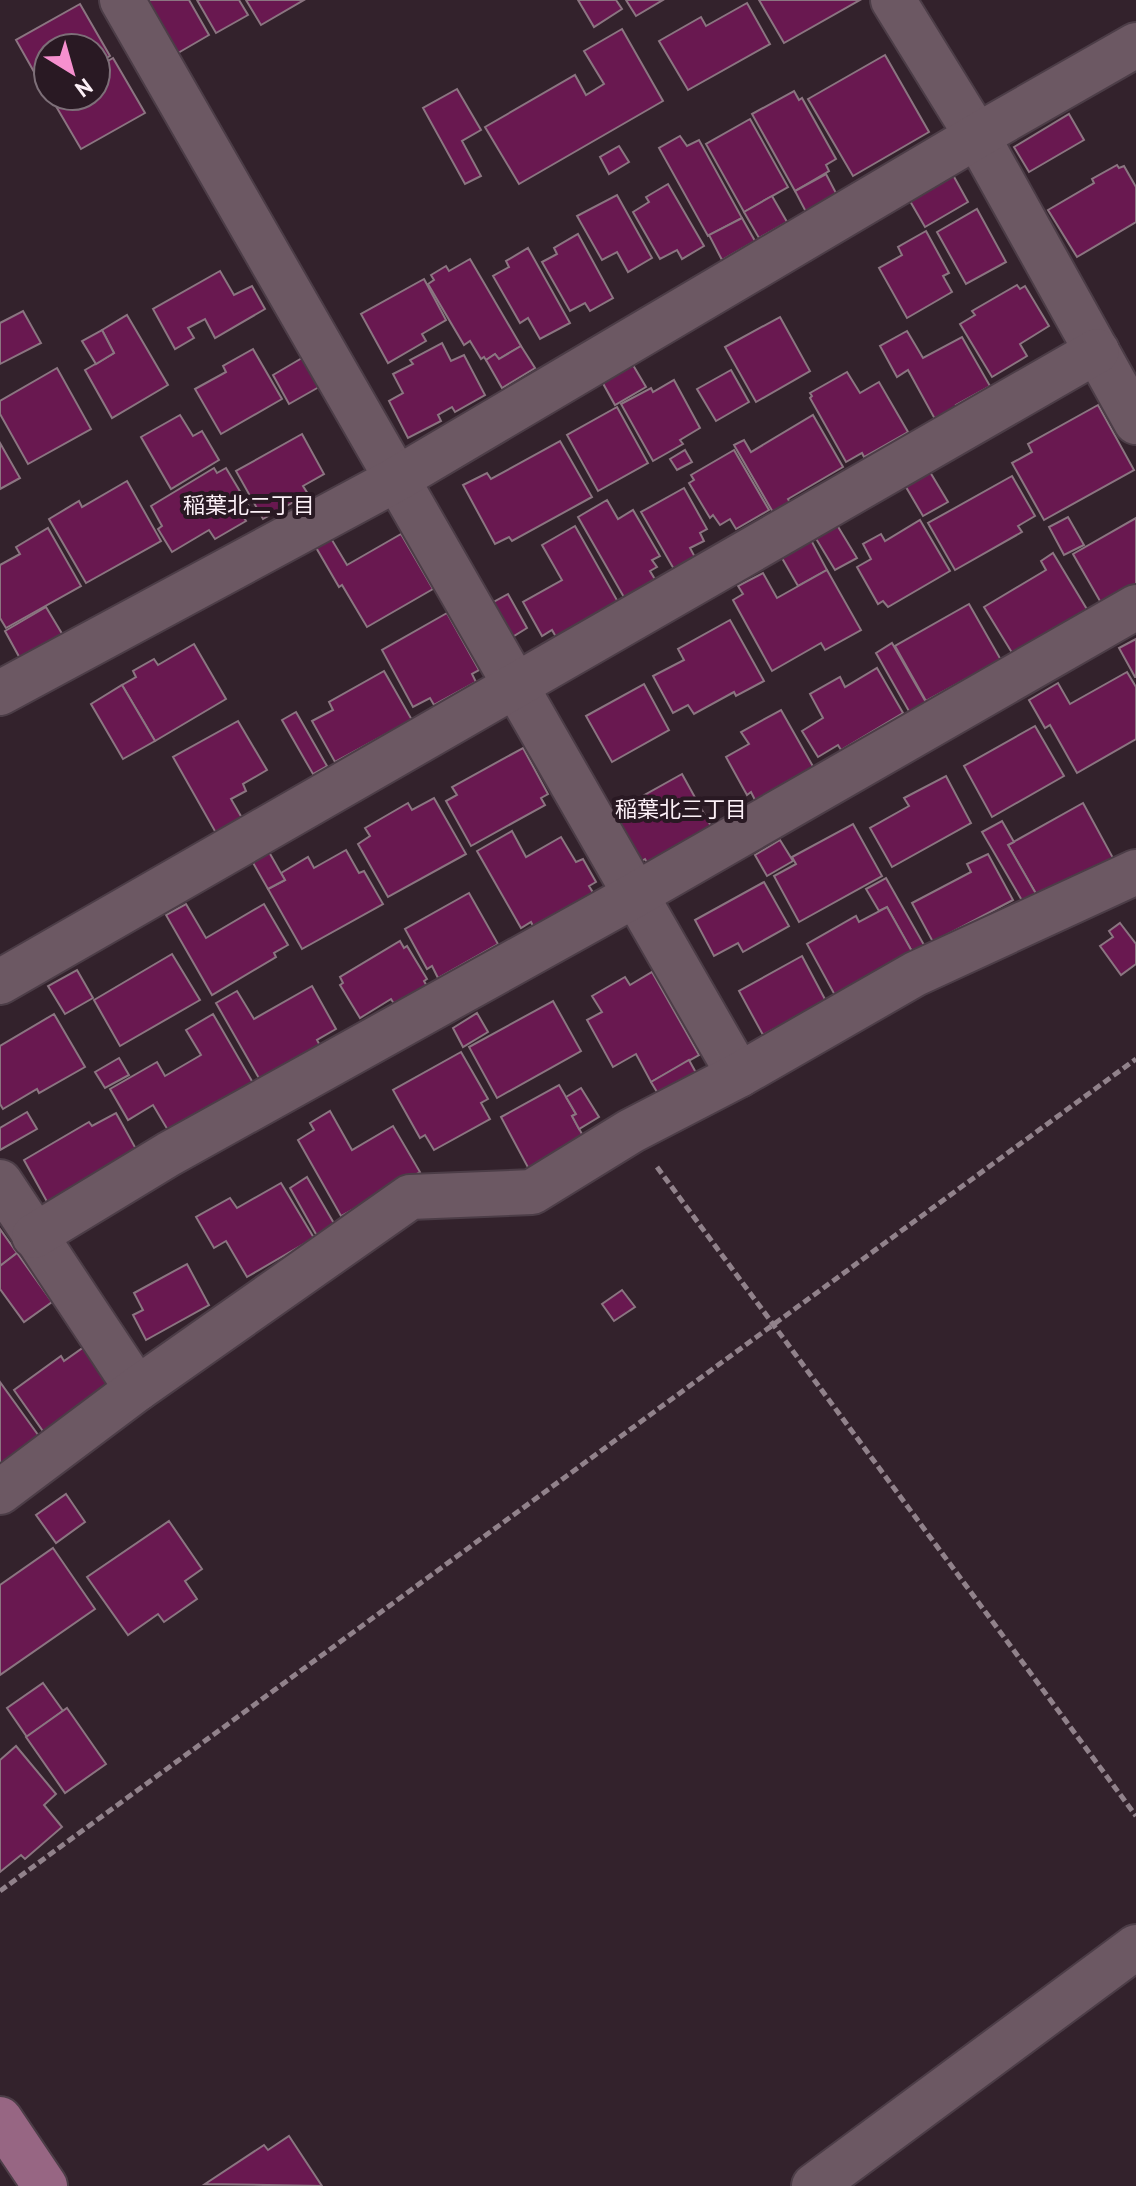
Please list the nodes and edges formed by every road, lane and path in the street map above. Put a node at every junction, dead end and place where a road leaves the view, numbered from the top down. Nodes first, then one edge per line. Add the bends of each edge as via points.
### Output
1 (122, 0) edge
2 (893, 0) edge
3 (1136, 45) edge
4 (977, 136) junction
5 (1097, 351) junction
6 (1136, 422) edge
7 (395, 480) junction
8 (1136, 607) edge
9 (514, 685) junction
10 (0, 693) edge
11 (1136, 872) edge
12 (635, 895) junction
13 (0, 982) edge
14 (1136, 1059) edge
15 (739, 1075) junction
16 (631, 1131) junction
17 (0, 1182) edge
18 (34, 1236) junction
19 (775, 1326) junction
20 (137, 1389) junction
21 (0, 1492) edge
22 (1136, 1816) edge
23 (0, 1891) edge
24 (1136, 1947) edge
25 (0, 2119) edge
26 (45, 2186) edge
27 (814, 2186) edge

1 - 7 street
2 - 4 street
3 - 4 street
4 - 5 street
4 - 7 street
5 - 6 street
5 - 9 street
7 - 9 street
7 - 10 street
8 - 12 street
9 - 12 street
9 - 13 street
11 - 15 street via 915,974
12 - 15 street
12 - 18 street via 169,1154
14 - 19 path
15 - 16 street
16 - 19 path
16 - 20 street via 532,1192 410,1197
17 - 18 street
18 - 20 street
19 - 22 path
19 - 23 path
20 - 21 street
24 - 27 street
25 - 26 main road

